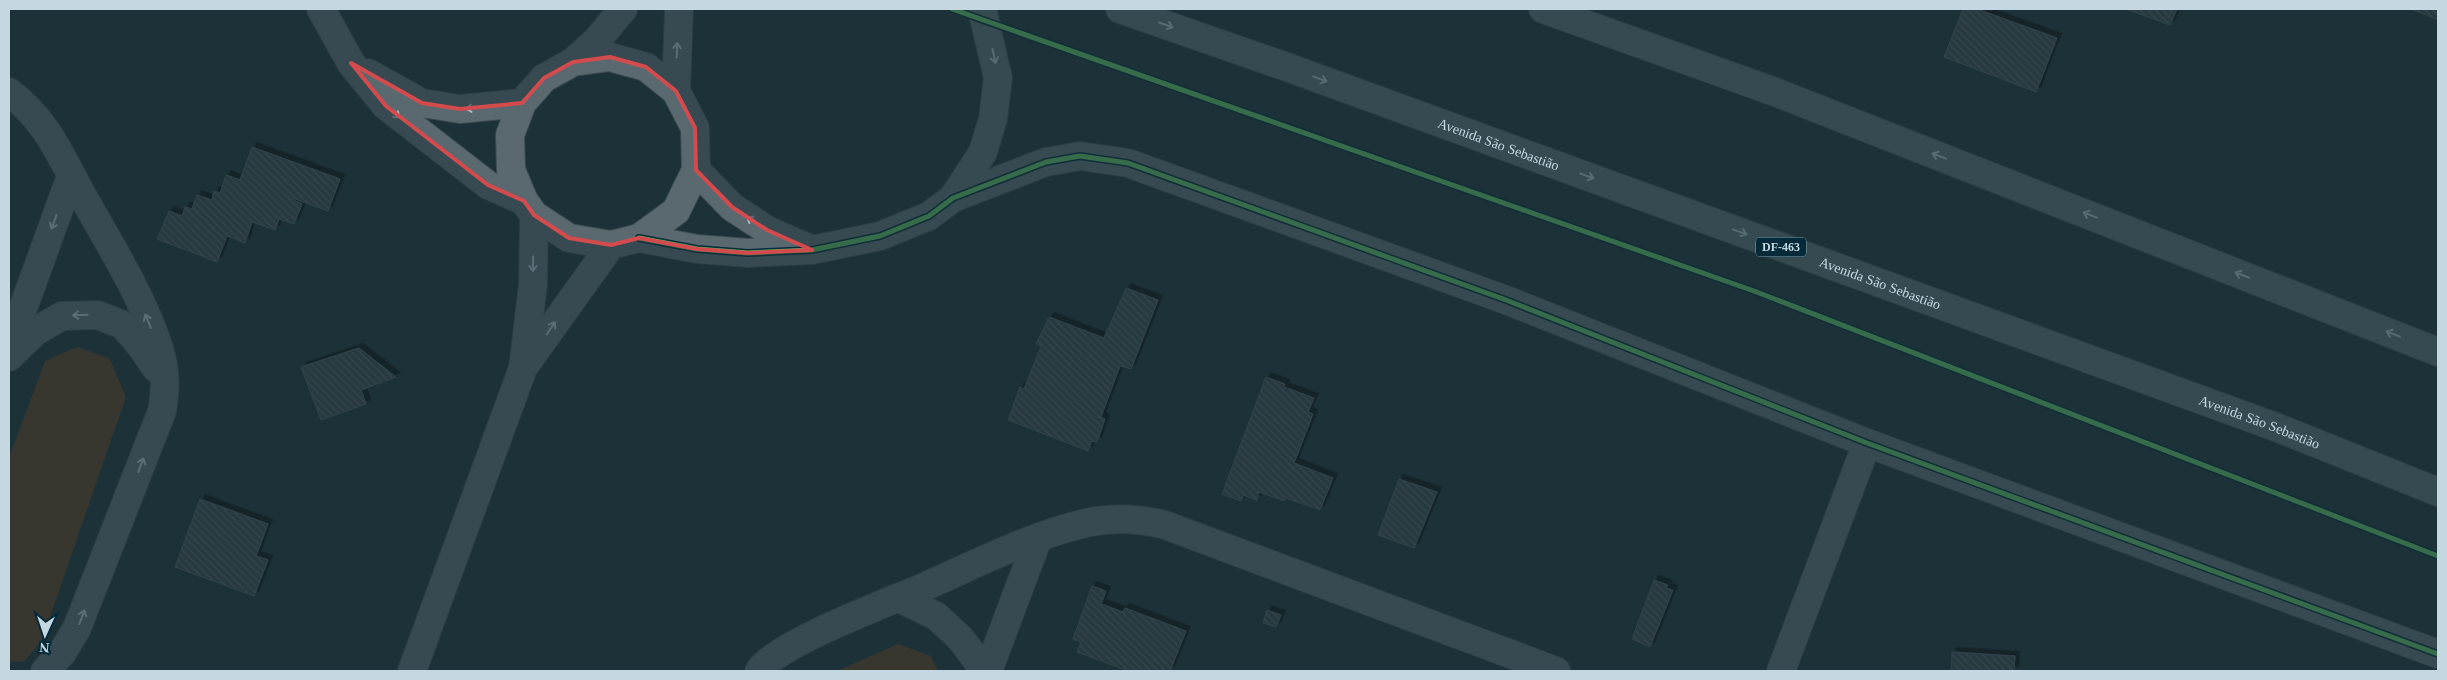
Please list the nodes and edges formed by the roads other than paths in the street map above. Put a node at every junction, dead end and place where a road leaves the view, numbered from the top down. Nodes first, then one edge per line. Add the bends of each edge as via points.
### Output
1 (321, 9) edge
2 (623, 9) edge
3 (679, 9) edge
4 (982, 9) edge
5 (1120, 9) edge
6 (1543, 9) edge
7 (573, 62) junction
8 (351, 63) junction
9 (676, 90) junction
10 (9, 92) edge
11 (522, 103) junction
12 (696, 170) junction
13 (71, 176) junction
14 (953, 198) junction
15 (529, 208) junction
16 (639, 238) junction
17 (611, 245) junction
18 (812, 250) junction
19 (9, 347) edge
20 (2438, 352) edge
21 (9, 357) edge
22 (523, 368) junction
23 (167, 384) junction
24 (1867, 443) junction
25 (2438, 492) edge
26 (1038, 538) junction
27 (898, 598) junction
28 (2438, 654) edge
29 (45, 671) edge
30 (412, 671) edge
31 (760, 671) edge
32 (986, 671) edge
33 (1556, 671) edge
34 (1781, 671) edge

1 - 8 street
2 - 7 street
9 -> 3 street
4 -> 14 main road via 998,78 993,119 983,152
5 -> 25 main road, Avenida São Sebastião / DF-463 via 2264,422
20 -> 6 main road via 1775,92
7 - 9 street via 610,57 646,67
7 - 11 street via 544,78
11 -> 8 street via 460,109 422,103
8 -> 15 street via 386,106 488,185
9 - 12 street via 695,128
10 - 13 street via 27,106 50,134
11 - 15 street via 510,135 511,170
12 - 16 street via 676,211
18 -> 12 street via 767,230 732,207
13 -> 19 street
23 -> 13 street via 159,348 136,290
14 - 18 street via 929,216 880,236
14 - 24 street via 1046,162 1080,156 1128,163 1506,300
15 - 17 street via 569,238
15 -> 22 street via 533,285
16 - 17 street
16 - 18 street via 697,249 748,253
22 -> 17 street
23 -> 21 street via 122,325 98,315 62,316 36,331
22 - 30 street
29 -> 23 street via 62,653 77,628 162,411
24 - 28 street
24 - 34 street
26 - 27 street
26 - 32 street
26 - 33 street via 1094,522 1141,519
27 - 31 street via 787,649
27 - 32 street via 936,616 960,638

